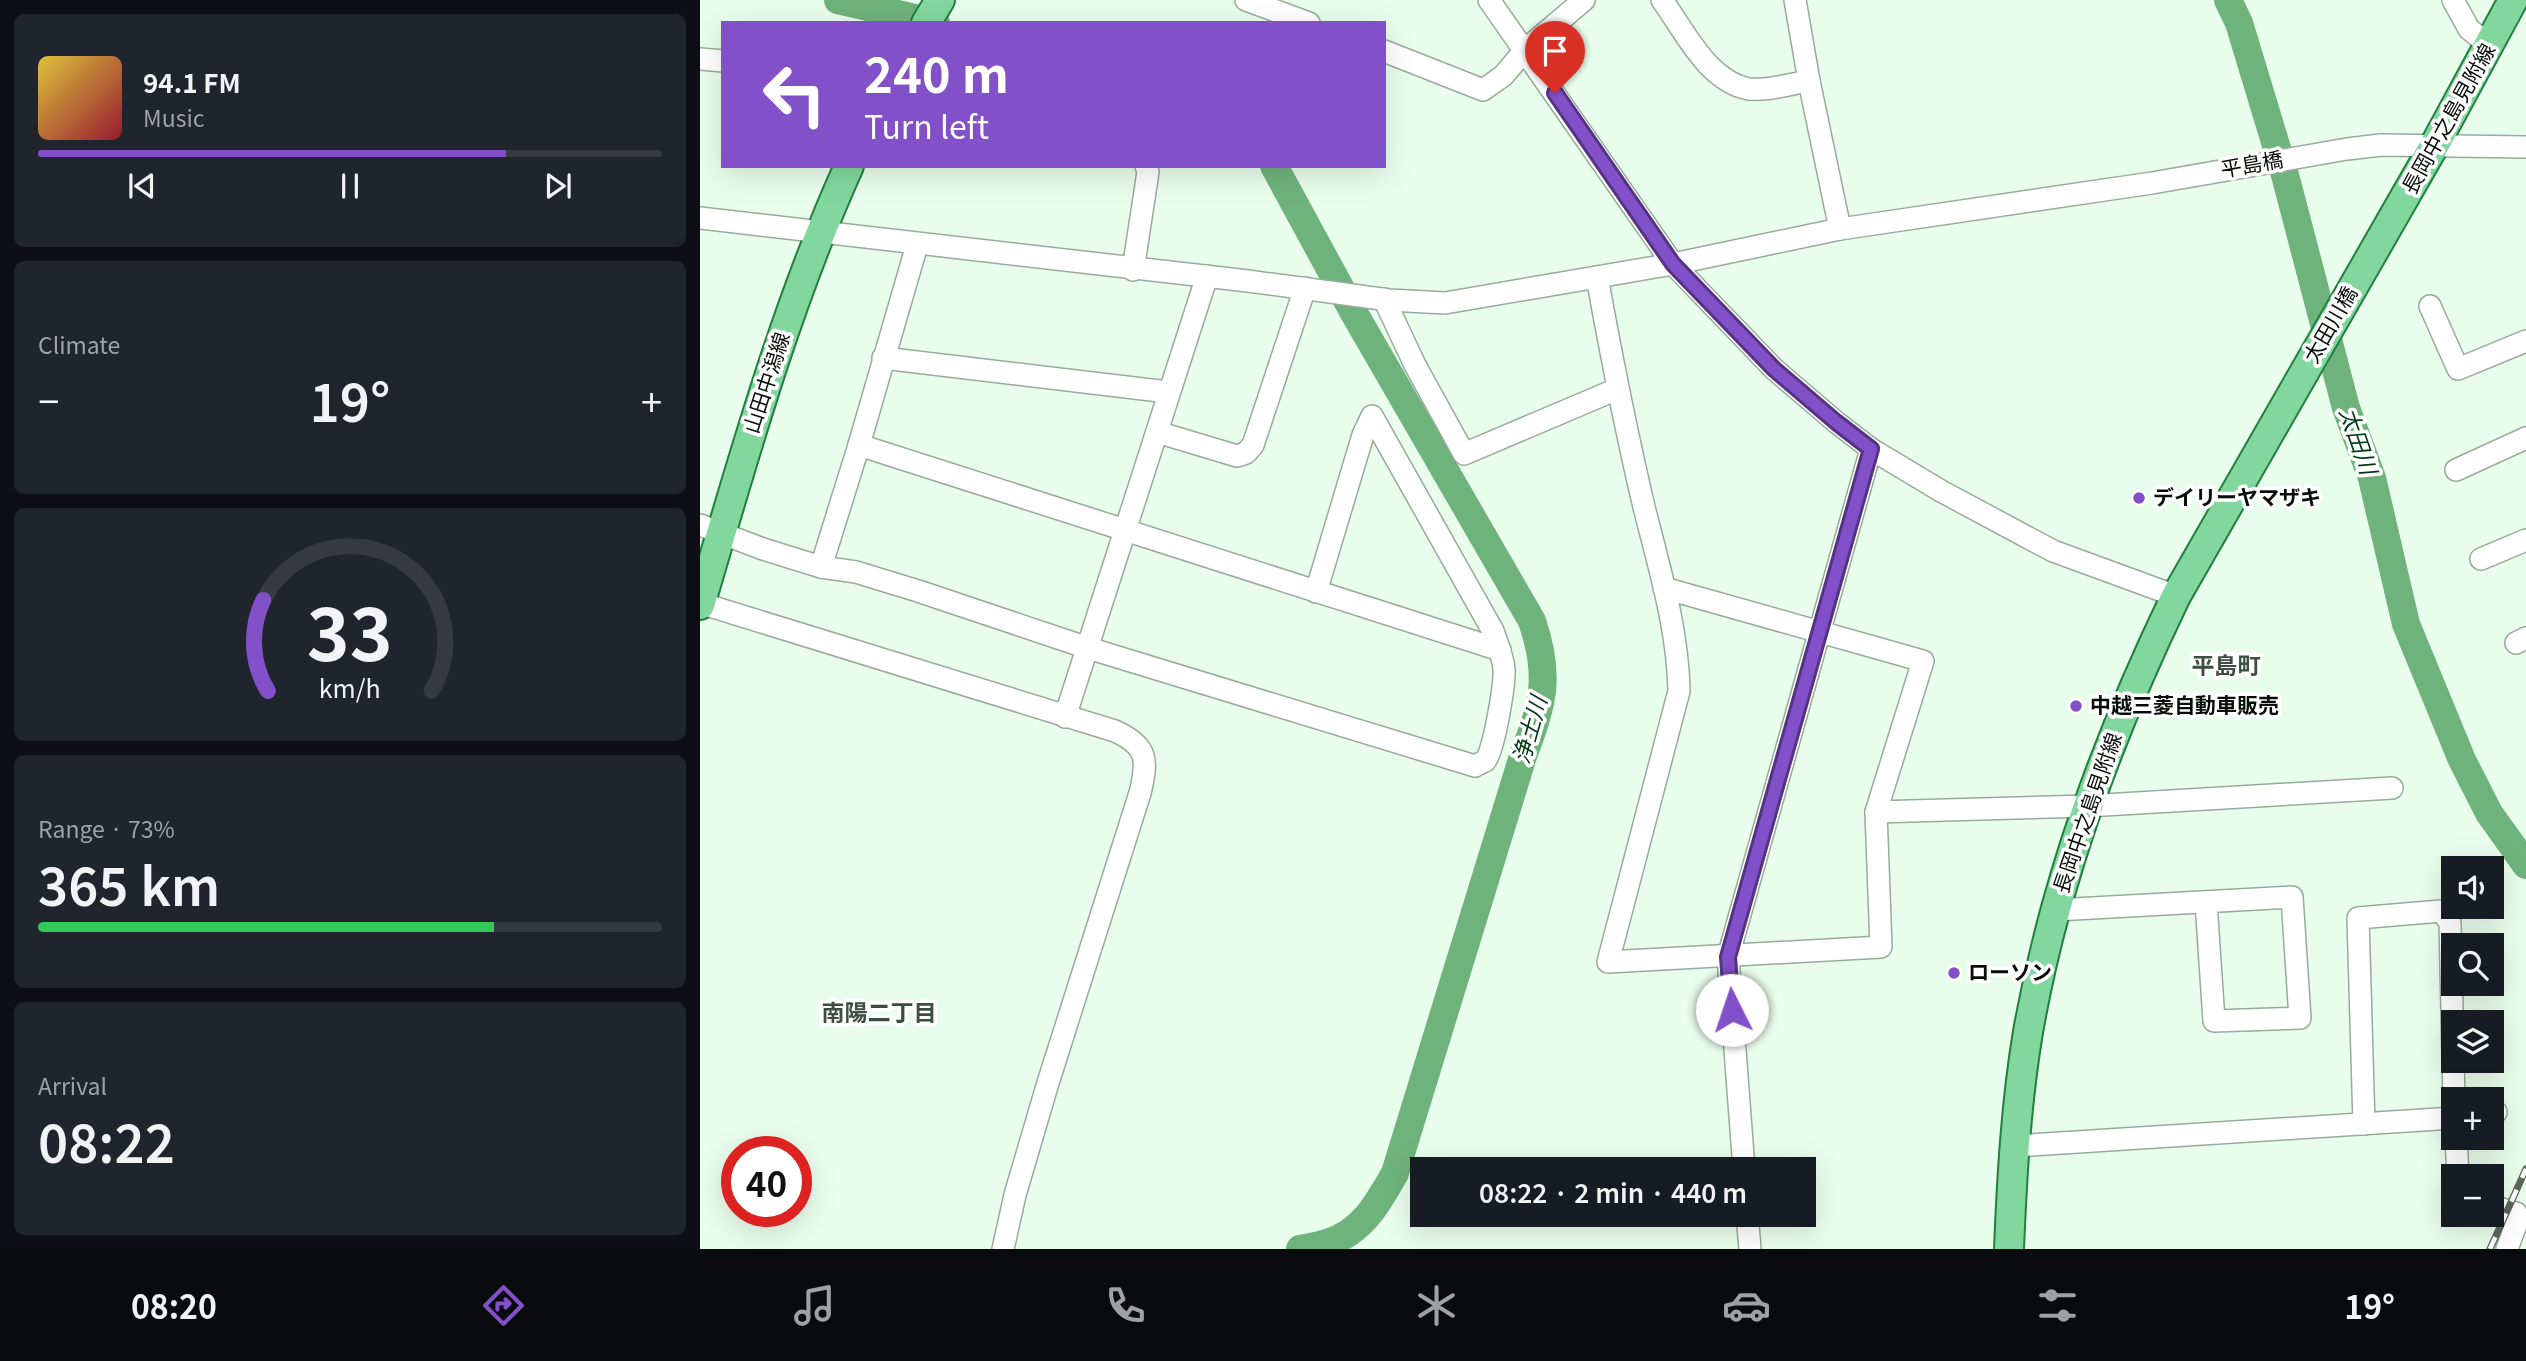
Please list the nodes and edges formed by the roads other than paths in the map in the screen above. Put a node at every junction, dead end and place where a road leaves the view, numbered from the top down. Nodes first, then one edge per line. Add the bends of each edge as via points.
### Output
1 (1247, 0) edge
2 (1489, 0) edge
3 (1584, 0) edge
4 (1661, 0) edge
5 (1796, 0) edge
6 (2453, 0) edge
7 (2513, 0) edge
8 (1305, 14) edge
9 (2490, 46) junction
10 (1525, 50) junction
11 (1386, 52) edge
12 (700, 59) edge
13 (721, 61) edge
14 (1809, 81) junction
15 (2434, 146) junction
16 (2525, 149) edge
17 (848, 168) edge
18 (1146, 168) edge
19 (700, 218) edge
20 (1840, 229) junction
21 (819, 233) junction
22 (2383, 237) joint
23 (917, 245) junction
24 (1673, 264) junction
25 (1133, 270) junction
26 (1207, 276) junction
27 (1597, 277) junction
28 (1310, 289) junction
29 (1384, 299) junction
30 (2430, 306) dead end
31 (2526, 341) edge
32 (883, 358) junction
33 (1617, 389) junction
34 (1168, 392) junction
35 (2279, 413) joint
36 (1157, 432) junction
37 (2526, 438) edge
38 (859, 445) junction
39 (1871, 449) junction
40 (2456, 470) dead end
41 (710, 528) edge
42 (1124, 530) junction
43 (2526, 540) edge
44 (2481, 559) dead end
45 (821, 567) junction
46 (1664, 589) junction
47 (1316, 592) junction
48 (2176, 596) junction
49 (700, 604) edge
50 (1821, 631) junction
51 (1088, 648) junction
52 (1500, 650) junction
53 (1065, 717) junction
54 (2392, 788) dead end
55 (2087, 806) junction
56 (1876, 812) junction
57 (2206, 902) junction
58 (2056, 910) junction
59 (1728, 957) junction
60 (2454, 1087) edge
61 (2441, 1119) edge
62 (2364, 1124) junction
63 (2014, 1146) junction
64 (1743, 1157) edge
65 (2504, 1210) edge
66 (1748, 1227) edge
67 (1003, 1249) edge
68 (1750, 1249) edge
69 (2009, 1249) edge
70 (2507, 1249) edge

1 - 8 street
2 - 10 street
3 - 10 street
4 - 14 street via 1712,69 1725,78 1749,89
5 - 14 street
6 - 9 street via 2469,29
7 - 9 main road, 長岡中之島見附線
9 - 15 main road, 長岡中之島見附線
10 - 11 street via 1503,76 1483,90
10 - 24 street
12 - 13 street
14 - 20 street
15 - 16 street, 平島橋
15 - 20 street, 平島橋 via 2337,150 2166,181
15 - 22 main road, 長岡中之島見附線
17 - 21 main road, 山田中潟線
18 - 25 street
19 - 21 street, 平島橋
20 - 24 street, 平島橋
21 - 23 street, 平島橋
21 - 41 main road, 山田中潟線
22 - 35 main road, 太田川橋
23 - 25 street, 平島橋
23 - 32 street
24 - 27 street, 平島橋
24 - 39 street via 1774,369
25 - 26 street, 平島橋
26 - 28 street, 平島橋
26 - 34 street
27 - 29 street, 平島橋 via 1445,303
27 - 33 street
28 - 29 street, 平島橋
28 - 36 street via 1254,445 1246,453 1237,456
29 - 33 street via 1464,454
30 - 31 street via 2458,369
32 - 34 street
32 - 38 street
33 - 46 street
34 - 36 street
35 - 48 main road, 長岡中之島見附線
36 - 42 street
37 - 40 street
38 - 42 street
38 - 45 street
39 - 48 street via 2053,551
39 - 50 street
41 - 45 street
41 - 49 main road, 山田中潟線
42 - 47 street
42 - 51 street
43 - 44 street
45 - 51 street via 856,572
46 - 50 street
46 - 59 street via 1679,691 1608,962
47 - 52 street
47 - 52 street via 1372,416
48 - 55 main road, 長岡中之島見附線 via 2139,673
49 - 53 street
50 - 56 street via 1923,661
50 - 59 street
51 - 52 street via 1475,766 1490,752 1498,716 1504,668
51 - 53 street
53 - 67 street via 1129,737 1139,746 1145,766 1047,1086
54 - 55 street
55 - 56 street
55 - 58 main road, 長岡中之島見附線
56 - 59 street via 1881,947
57 - 57 street via 2292,897 2300,1018 2214,1021
57 - 58 street
58 - 63 main road, 長岡中之島見附線 via 2028,1033
59 - 64 street
60 - 62 street via 2451,922 2441,911 2358,918
61 - 62 street
62 - 63 street
63 - 69 main road, 長岡中之島見附線
65 - 70 street via 2516,1213 2517,1222
66 - 68 street

